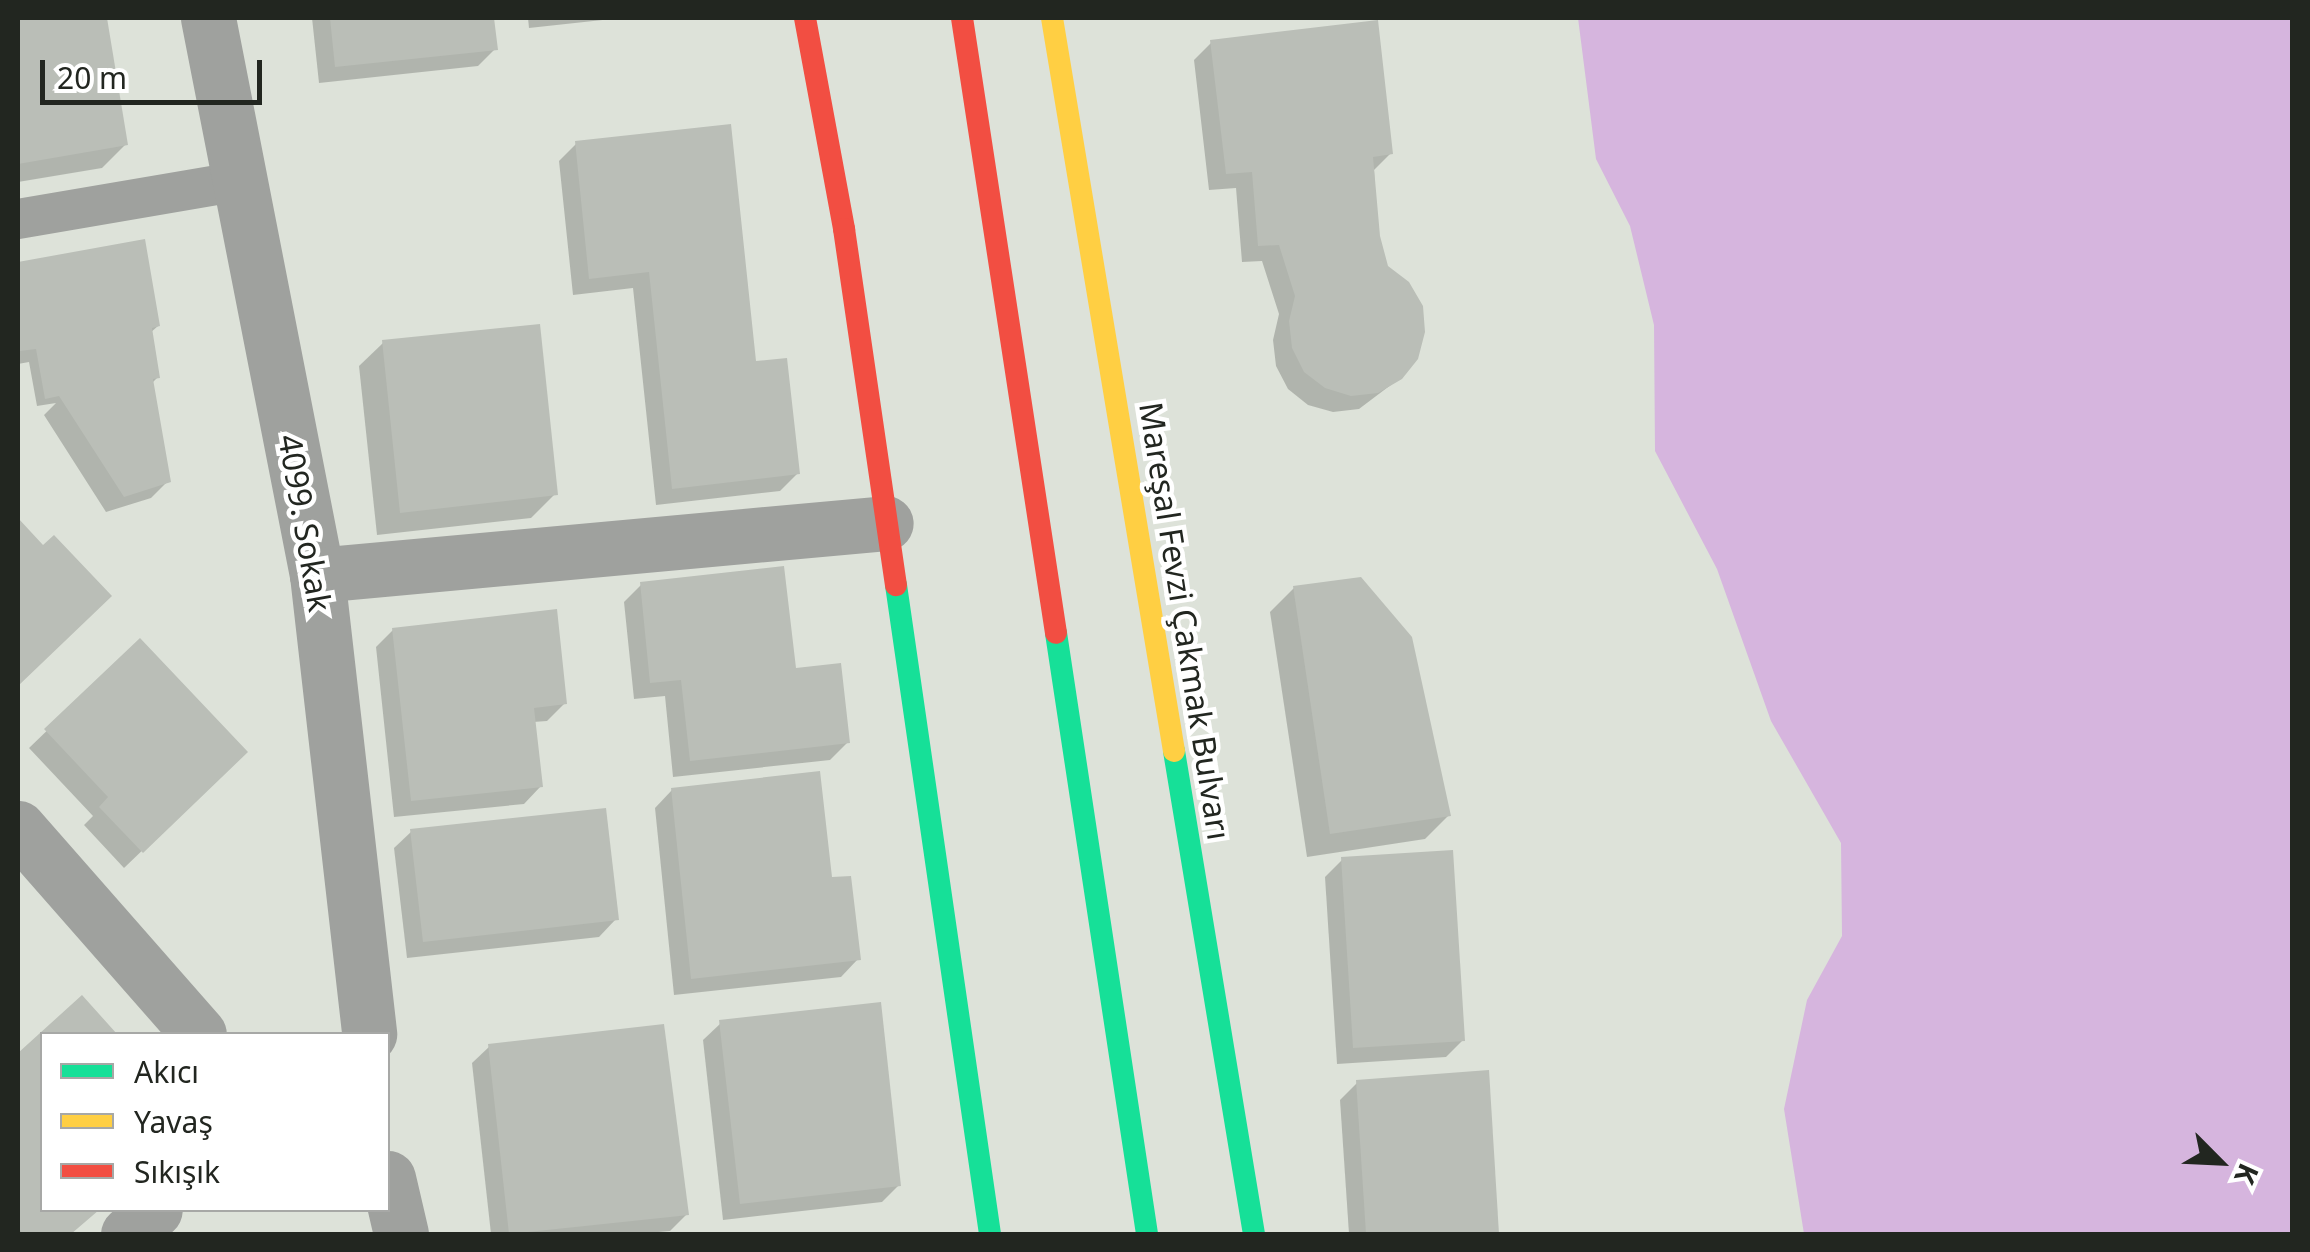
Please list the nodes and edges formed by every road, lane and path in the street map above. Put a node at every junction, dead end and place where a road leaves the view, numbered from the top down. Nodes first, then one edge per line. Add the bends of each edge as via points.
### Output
1 (208, 18) edge
2 (805, 18) edge
3 (962, 18) edge
4 (1052, 18) edge
5 (240, 181) junction
6 (18, 219) edge
7 (886, 523) junction
8 (318, 576) junction
9 (18, 828) edge
10 (197, 1032) edge
11 (369, 1032) edge
12 (390, 1187) edge
13 (153, 1212) edge
14 (128, 1234) edge
15 (401, 1234) edge
16 (990, 1234) edge
17 (1147, 1234) edge
18 (1254, 1234) edge

1 - 5 street, 4099. Sokak
2 - 7 main road via 844,229
3 - 17 main road
4 - 18 main road, Mareşal Fevzi Çakmak Bulvarı
5 - 6 lane
5 - 8 street, 4099. Sokak
7 - 8 street
7 - 16 main road
8 - 11 street, 4099. Sokak
9 - 10 street
12 - 15 street
13 - 14 street

